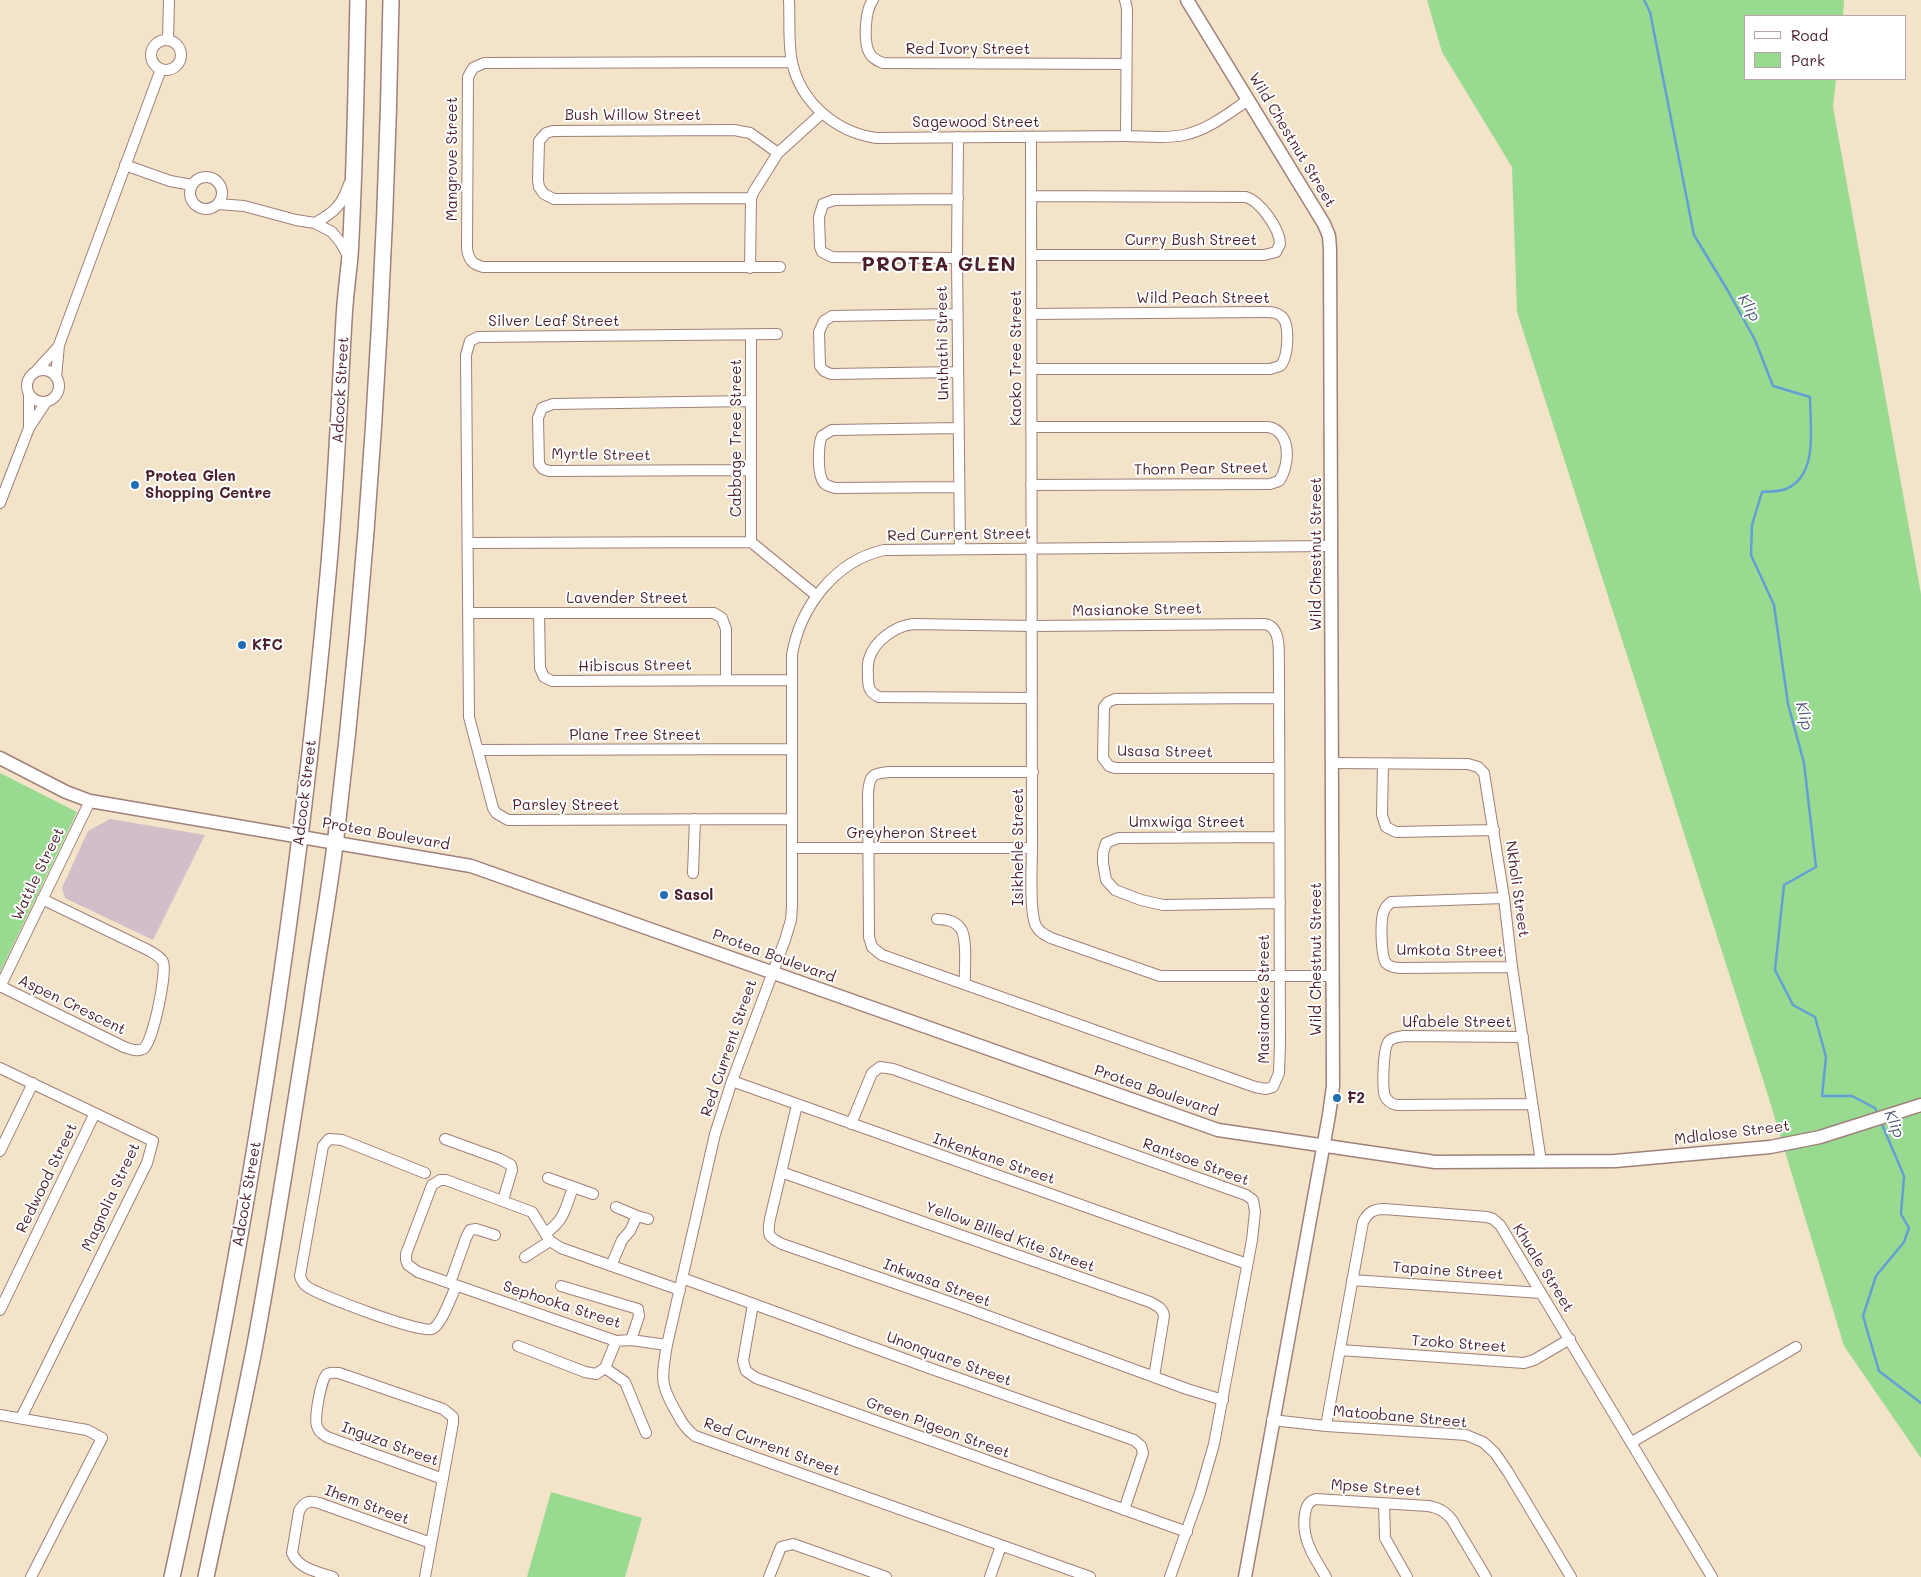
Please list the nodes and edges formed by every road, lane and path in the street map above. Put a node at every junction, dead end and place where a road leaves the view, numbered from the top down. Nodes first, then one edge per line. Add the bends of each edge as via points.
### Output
1 (169, 0) edge
2 (358, 0) edge
3 (392, 0) edge
4 (789, 0) edge
5 (873, 0) edge
6 (1125, 0) edge
7 (1188, 0) edge
8 (168, 40) junction
9 (792, 62) junction
10 (1126, 64) junction
11 (161, 69) junction
12 (1248, 100) junction
13 (822, 113) junction
14 (1126, 136) junction
15 (958, 137) junction
16 (1031, 137) junction
17 (778, 153) junction
18 (125, 165) junction
19 (353, 173) junction
20 (221, 189) junction
21 (190, 190) junction
22 (1031, 196) junction
23 (751, 198) junction
24 (958, 199) junction
25 (218, 204) junction
26 (244, 206) junction
27 (315, 223) junction
28 (1031, 255) junction
29 (957, 258) junction
30 (350, 259) junction
31 (780, 267) dead end
32 (750, 268) junction
33 (957, 314) junction
34 (1031, 314) junction
35 (751, 334) junction
36 (777, 334) dead end
37 (59, 345) junction
38 (1031, 369) junction
39 (37, 370) junction
40 (958, 372) junction
41 (56, 377) junction
42 (29, 394) junction
43 (750, 401) junction
44 (46, 402) junction
45 (1031, 427) junction
46 (29, 428) junction
47 (958, 428) junction
48 (750, 470) junction
49 (1031, 486) junction
50 (958, 487) junction
51 (0, 503) edge
52 (468, 540) junction
53 (751, 542) junction
54 (1332, 546) junction
55 (960, 548) junction
56 (1032, 550) junction
57 (817, 596) junction
58 (468, 613) junction
59 (539, 613) junction
60 (1032, 626) junction
61 (726, 680) junction
62 (792, 680) junction
63 (1032, 698) junction
64 (1278, 698) junction
65 (791, 749) junction
66 (478, 750) junction
67 (0, 758) edge
68 (1332, 763) junction
69 (1383, 764) junction
70 (1278, 768) junction
71 (1033, 772) junction
72 (90, 801) junction
73 (792, 818) junction
74 (695, 819) junction
75 (1494, 830) junction
76 (300, 836) junction
77 (1279, 837) junction
78 (335, 842) junction
79 (793, 848) junction
80 (1032, 848) junction
81 (869, 849) junction
82 (694, 873) dead end
83 (1504, 898) junction
84 (42, 899) junction
85 (1280, 903) junction
86 (937, 918) dead end
87 (1512, 967) junction
88 (772, 972) junction
89 (1280, 976) junction
90 (1333, 976) junction
91 (964, 984) junction
92 (0, 987) edge
93 (1524, 1037) junction
94 (0, 1068) edge
95 (732, 1081) junction
96 (33, 1083) junction
97 (1532, 1104) junction
98 (797, 1105) junction
99 (1921, 1105) edge
100 (95, 1113) junction
101 (851, 1124) junction
102 (445, 1140) dead end
103 (1322, 1147) junction
104 (0, 1151) edge
105 (1541, 1162) junction
106 (781, 1172) junction
107 (425, 1173) dead end
108 (548, 1178) dead end
109 (573, 1187) junction
110 (593, 1194) dead end
111 (503, 1200) junction
112 (616, 1207) dead end
113 (636, 1216) junction
114 (648, 1218) dead end
115 (495, 1235) dead end
116 (548, 1237) junction
117 (525, 1257) dead end
118 (1247, 1264) junction
119 (611, 1266) junction
120 (682, 1278) junction
121 (1352, 1280) junction
122 (453, 1285) junction
123 (562, 1286) dead end
124 (680, 1290) junction
125 (1542, 1293) junction
126 (753, 1304) junction
127 (0, 1310) edge
128 (1570, 1339) junction
129 (630, 1340) junction
130 (616, 1341) junction
131 (668, 1345) junction
132 (518, 1346) dead end
133 (1796, 1347) dead end
134 (1340, 1350) junction
135 (605, 1368) junction
136 (1154, 1377) junction
137 (1223, 1400) junction
138 (0, 1415) edge
139 (21, 1418) junction
140 (1272, 1420) junction
141 (1326, 1426) junction
142 (646, 1433) dead end
143 (1632, 1442) junction
144 (443, 1479) junction
145 (1384, 1503) junction
146 (1124, 1510) junction
147 (1186, 1532) junction
148 (431, 1544) junction
149 (1001, 1546) junction
150 (31, 1577) edge
151 (172, 1577) edge
152 (206, 1577) edge
153 (333, 1577) edge
154 (425, 1577) edge
155 (769, 1577) edge
156 (886, 1577) edge
157 (990, 1577) edge
158 (1090, 1577) edge
159 (1170, 1577) edge
160 (1245, 1577) edge
161 (1326, 1577) edge
162 (1407, 1577) edge
163 (1486, 1577) edge
164 (1571, 1577) edge
165 (1712, 1577) edge

1 - 8 street
2 - 19 main road, Adcock Street
3 - 78 main road via 385,224 371,460 352,692
4 - 9 street, Sagewood Street
5 - 10 street, Red Ivory Street via 866,15 866,44 872,57 883,63
6 - 10 street
7 - 12 street, Wild Chestnut Street
8 - 11 street via 156,42 151,51 152,61
8 - 11 street via 179,46 180,61 174,68
9 - 13 street, Sagewood Street via 801,85
9 - 32 street, Mangrove Street via 484,63 473,68 468,77 467,249 473,264 483,267
10 - 14 street
11 - 18 street
12 - 14 street, Sagewood Street via 1195,132 1166,137
12 - 54 street, Wild Chestnut Street via 1319,216 1330,241
13 - 15 street, Sagewood Street via 842,127 864,136
13 - 17 street
14 - 16 street, Sagewood Street
15 - 16 street, Sagewood Street
15 - 24 street, Unthathi Street
16 - 22 street, Kaoko Tree Street
17 - 23 street
17 - 23 street, Bush Willow Street via 750,133 734,130 553,131 539,141 539,187 554,199
18 - 21 street
18 - 37 street
19 - 27 street via 341,203
19 - 30 main road, Adcock Street
20 - 21 street via 211,178 200,178
20 - 25 street
20 - 26 street
21 - 25 street via 198,208 209,209
22 - 28 street, Kaoko Tree Street
22 - 28 street, Curry Bush Street via 1246,197 1261,206 1279,235 1280,244 1276,252 1264,254
23 - 32 street
24 - 29 street, Unthathi Street
24 - 29 street via 834,200 823,204 819,216 820,247 832,257
25 - 26 street
26 - 27 street
27 - 30 street via 332,232
28 - 34 street, Kaoko Tree Street
29 - 33 street, Unthathi Street
30 - 76 main road, Adcock Street via 332,534
31 - 32 street, Mangrove Street
33 - 40 street, Unthathi Street
33 - 40 street via 832,316 824,321 818,332 820,366 831,374
34 - 38 street, Kaoko Tree Street
34 - 38 street, Wild Peach Street via 1274,313 1282,317 1286,328 1286,356 1280,366 1270,369
35 - 36 street, Silver Leaf Street
35 - 43 street, Cabbage Tree Street
35 - 52 street, Silver Leaf Street via 473,338 466,355
37 - 39 street
37 - 41 street
38 - 45 street, Kaoko Tree Street
39 - 41 street via 48,370
39 - 42 street via 27,382
40 - 47 street, Unthathi Street
41 - 44 street via 58,392
42 - 44 street
42 - 46 street
43 - 48 street, Cabbage Tree Street
43 - 48 street, Myrtle Street via 553,404 542,408 538,418 539,464 550,471
44 - 46 street
45 - 49 street, Kaoko Tree Street
45 - 49 street, Thorn Pear Street via 1268,427 1276,429 1286,445 1284,474 1279,482 1270,484
46 - 51 street
47 - 50 street, Unthathi Street
47 - 50 street via 832,430 822,436 819,445 821,477 828,486
48 - 53 street, Cabbage Tree Street
49 - 56 street, Kaoko Tree Street
50 - 55 street, Unthathi Street
52 - 53 street
52 - 58 street, Parsley Street
53 - 57 street
54 - 56 street, Red Current Street
54 - 68 street, Wild Chestnut Street
55 - 56 street, Red Current Street
55 - 57 street, Red Current Street via 870,553 838,574
56 - 60 street, Isikhehle Street
57 - 62 street, Red Current Street via 801,622 794,643
58 - 59 street, Lavender Street
58 - 66 street, Parsley Street via 469,717
59 - 61 street, Lavender Street via 714,613 722,618 726,630
59 - 61 street, Hibiscus Street via 540,668 548,680
60 - 63 street, Isikhehle Street
60 - 63 street via 902,626 874,648 868,666 870,691 884,698
60 - 64 street, Masianoke Street via 1268,624 1275,630 1278,640
61 - 62 street, Hibiscus Street
62 - 65 street, Red Current Street
63 - 71 street, Isikhehle Street
64 - 70 street, Masianoke Street
64 - 70 street, Usasa Street via 1114,699 1104,707 1103,758 1109,766 1122,768
65 - 66 street, Plane Tree Street
65 - 73 street, Red Current Street
66 - 74 street, Parsley Street via 493,808 508,820
67 - 72 street, Protea Boulevard
68 - 69 street, Nkholi Street
68 - 90 street, Wild Chestnut Street
69 - 75 street, Nkholi Street via 1478,767 1486,778
69 - 75 street via 1382,815 1389,830
70 - 77 street, Masianoke Street
71 - 80 street, Isikhehle Street
71 - 81 street via 876,774 869,786
72 - 76 street, Protea Boulevard
72 - 84 street, Wattle Street
73 - 74 street, Parsley Street
73 - 79 street, Red Current Street
74 - 82 street
75 - 83 street, Nkholi Street
76 - 78 street, Protea Boulevard
76 - 151 main road, Adcock Street via 247,1200
77 - 85 street, Masianoke Street
77 - 85 street, Umxwiga Street via 1118,838 1106,843 1103,863 1106,880 1115,890 1159,905
78 - 88 street, Protea Boulevard via 471,866
78 - 152 main road via 272,1247
79 - 81 street, Greyheron Street
79 - 88 street, Red Current Street via 791,920
80 - 81 street, Greyheron Street
80 - 89 street, Isikhehle Street via 1033,919 1040,932 1051,938 1160,976
81 - 91 street, Masianoke Street via 869,937 872,947 882,955
83 - 87 street, Nkholi Street
83 - 87 street, Umkota Street via 1391,902 1382,917 1383,951 1388,965 1401,968
84 - 92 street, Wattle Street
84 - 92 street, Aspen Crescent via 161,959 163,976 148,1044 139,1050 124,1047
85 - 89 street, Masianoke Street
86 - 91 street via 952,922 961,930
87 - 93 street, Nkholi Street
88 - 95 street, Red Current Street
88 - 103 street, Protea Boulevard via 1206,1127
89 - 90 street, Isikhehle Street
89 - 91 street, Masianoke Street via 1280,1068 1274,1085 1266,1089
90 - 103 street, Wild Chestnut Street via 1333,1086
93 - 97 street, Nkholi Street
93 - 97 street, Ufabele Street via 1396,1038 1388,1042 1384,1051 1384,1092 1387,1100 1397,1105
94 - 96 street, Magnolia Street
95 - 98 street, Inkenkane Street
95 - 120 street, Red Current Street via 715,1134
96 - 100 street, Magnolia Street
96 - 104 street
97 - 105 street, Nkholi Street
98 - 101 street, Inkenkane Street
98 - 106 street, Inkwasa Street
99 - 105 street, Mdlalose Street via 1820,1137 1770,1147 1615,1161
100 - 127 street, Redwood Street
100 - 139 street, Magnolia Street via 153,1141 150,1155
101 - 118 street, Inkenkane Street
101 - 118 street, Rantsoe Street via 872,1072 880,1068 893,1069 1246,1195 1253,1200 1255,1212
102 - 111 street via 511,1165
103 - 105 street, Protea Boulevard via 1435,1162
103 - 140 street, Wild Chestnut Street
106 - 136 street, Yellow Billed Kite Street via 1159,1306 1164,1316
106 - 136 street, Inkwasa Street via 768,1228 770,1237 782,1244
107 - 122 street via 342,1140 329,1138 325,1141 300,1276 307,1286 323,1294 427,1330 440,1320
108 - 109 street
109 - 110 street
109 - 116 street via 561,1220
111 - 116 street via 532,1212
111 - 122 street via 446,1180 432,1185 406,1260 418,1272
112 - 113 street
113 - 114 street
113 - 119 street
115 - 122 street via 470,1230
116 - 117 street
116 - 119 street via 561,1248
118 - 137 street, Rantsoe Street
119 - 124 street
120 - 124 street, Red Current Street
120 - 126 street, Unonquare Street
121 - 125 street, Tapaine Street
121 - 125 street, Khuale Street via 1364,1222 1372,1211 1476,1215 1493,1219 1500,1225
121 - 134 street, Khuale Street
122 - 130 street, Sephooka Street
123 - 129 street via 638,1310 640,1316
124 - 131 street, Red Current Street
125 - 128 street, Khuale Street
126 - 146 street, Green Pigeon Street via 743,1361 746,1371 756,1378
126 - 146 street, Unonquare Street via 1134,1440 1143,1453
128 - 134 street, Tzoko Street via 1524,1363
128 - 143 street, Khuale Street
129 - 130 street, Sephooka Street
129 - 131 street, Sephooka Street
130 - 135 street
131 - 149 street, Red Current Street via 662,1379 665,1392 686,1429 695,1436
132 - 135 street via 591,1374
133 - 143 street
134 - 141 street, Khuale Street
135 - 142 street via 624,1382
136 - 137 street, Inkwasa Street
137 - 147 street, Rantsoe Street via 1208,1469
138 - 139 street
139 - 150 street via 87,1430 102,1438
140 - 141 street, Matoobane Street
140 - 160 street, Wild Chestnut Street
141 - 164 street, Matoobane Street via 1452,1434 1482,1442 1502,1462
143 - 165 street, Khuale Street
144 - 144 street, Inguza Street via 453,1417 448,1412 334,1372 327,1374 316,1422 321,1433
144 - 148 street
145 - 161 street, Mpse Street via 1316,1499 1309,1502 1305,1512 1306,1540
145 - 162 street via 1385,1538
145 - 163 street, Mpse Street via 1428,1506 1447,1513
146 - 147 street, Green Pigeon Street
147 - 159 street, Rantsoe Street
148 - 153 street, Ihem Street via 319,1503 306,1502 300,1511 292,1553 297,1562
148 - 154 street
149 - 157 street
149 - 158 street, Red Current Street
155 - 156 street via 781,1547 793,1544

